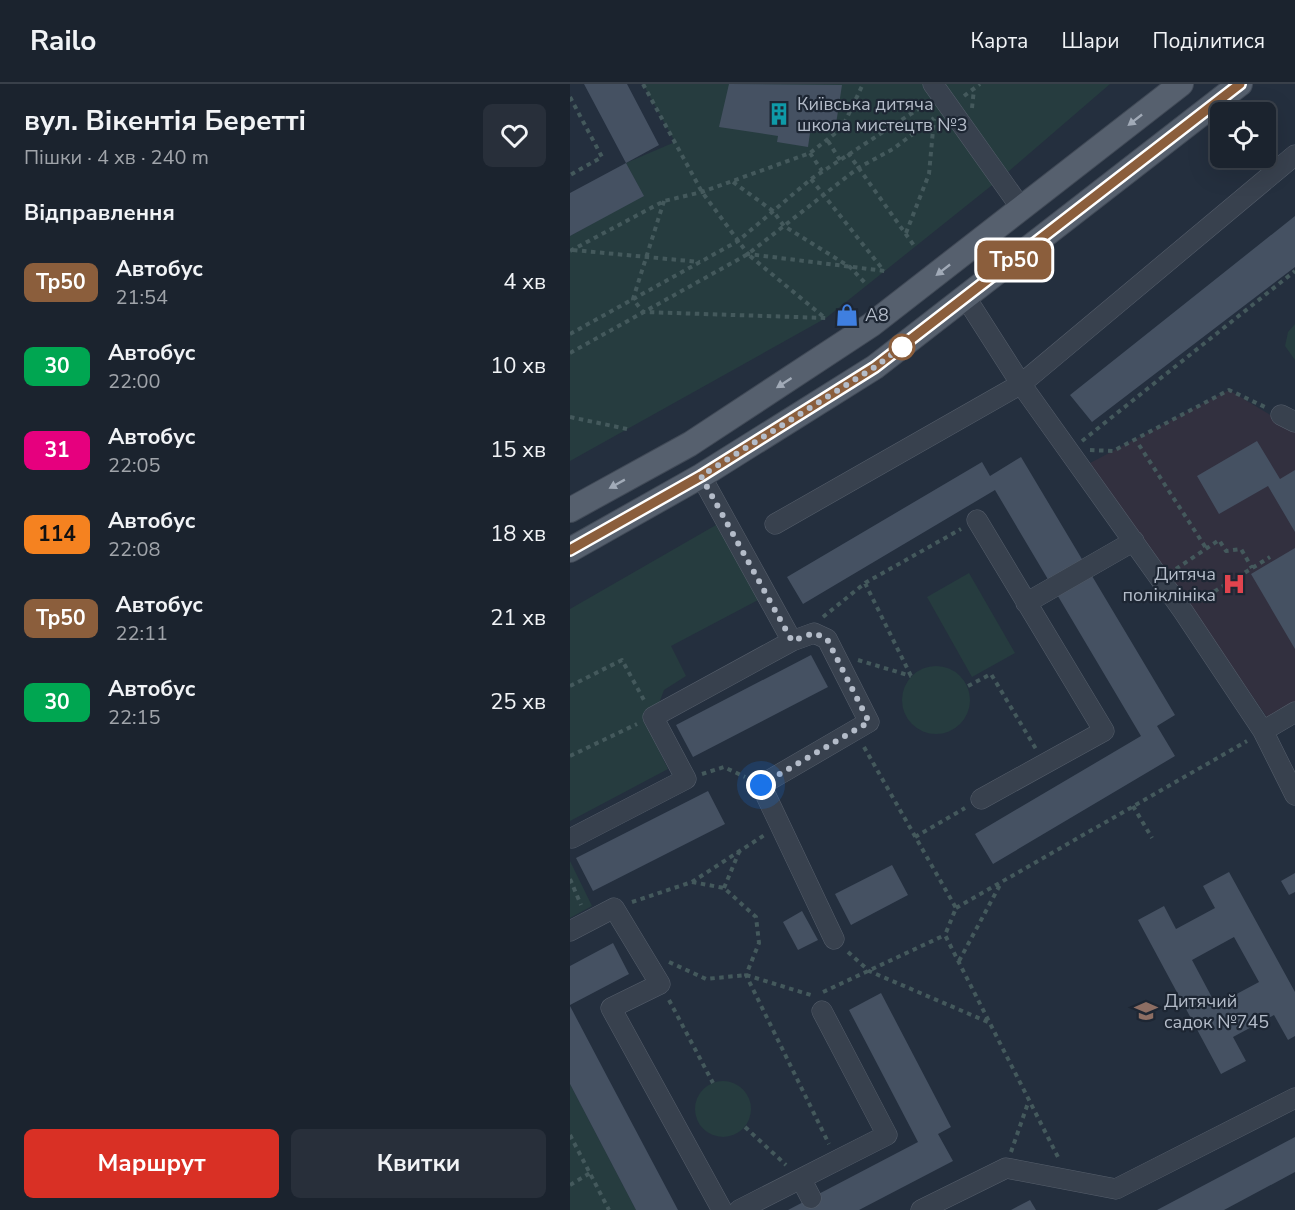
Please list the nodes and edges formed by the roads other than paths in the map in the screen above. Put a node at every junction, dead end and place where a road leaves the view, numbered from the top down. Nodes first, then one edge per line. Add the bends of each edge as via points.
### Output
1 (1181, 84) edge
2 (1240, 84) edge
3 (939, 101) edge
4 (1295, 155) edge
5 (1022, 208) junction
6 (966, 298) junction
7 (1021, 384) junction
8 (701, 476) junction
9 (570, 510) edge
10 (977, 520) road end
11 (776, 524) dead end
12 (1134, 541) junction
13 (570, 550) edge
14 (1026, 603) junction
15 (792, 641) junction
16 (1295, 711) edge
17 (1263, 731) junction
18 (1295, 795) edge
19 (981, 799) road end
20 (572, 838) dead end
21 (570, 931) edge
22 (834, 939) road end
23 (818, 1004) road end
24 (1295, 1098) edge
25 (801, 1179) junction
26 (811, 1198) dead end
27 (943, 1205) edge
28 (722, 1210) edge
29 (739, 1210) edge
30 (921, 1210) edge

1 -> 5 main road
2 - 6 main road
3 - 5 lane
4 - 7 lane
5 -> 9 main road via 871,326 690,444
6 - 7 lane
6 - 8 main road via 875,367
7 - 11 lane
7 - 12 lane
8 - 13 main road
8 - 15 lane
10 - 14 lane
12 - 14 lane
12 - 17 lane
14 - 19 lane via 1104,731
15 - 20 lane via 653,717 686,779
15 - 22 lane via 814,633 827,639 869,722 761,785
16 - 17 lane
17 - 18 lane
21 - 28 lane via 614,908 660,984 611,1008
23 - 25 lane via 887,1135
24 - 27 lane via 1116,1189 1006,1168
25 - 26 lane
25 - 29 lane
27 - 30 lane

